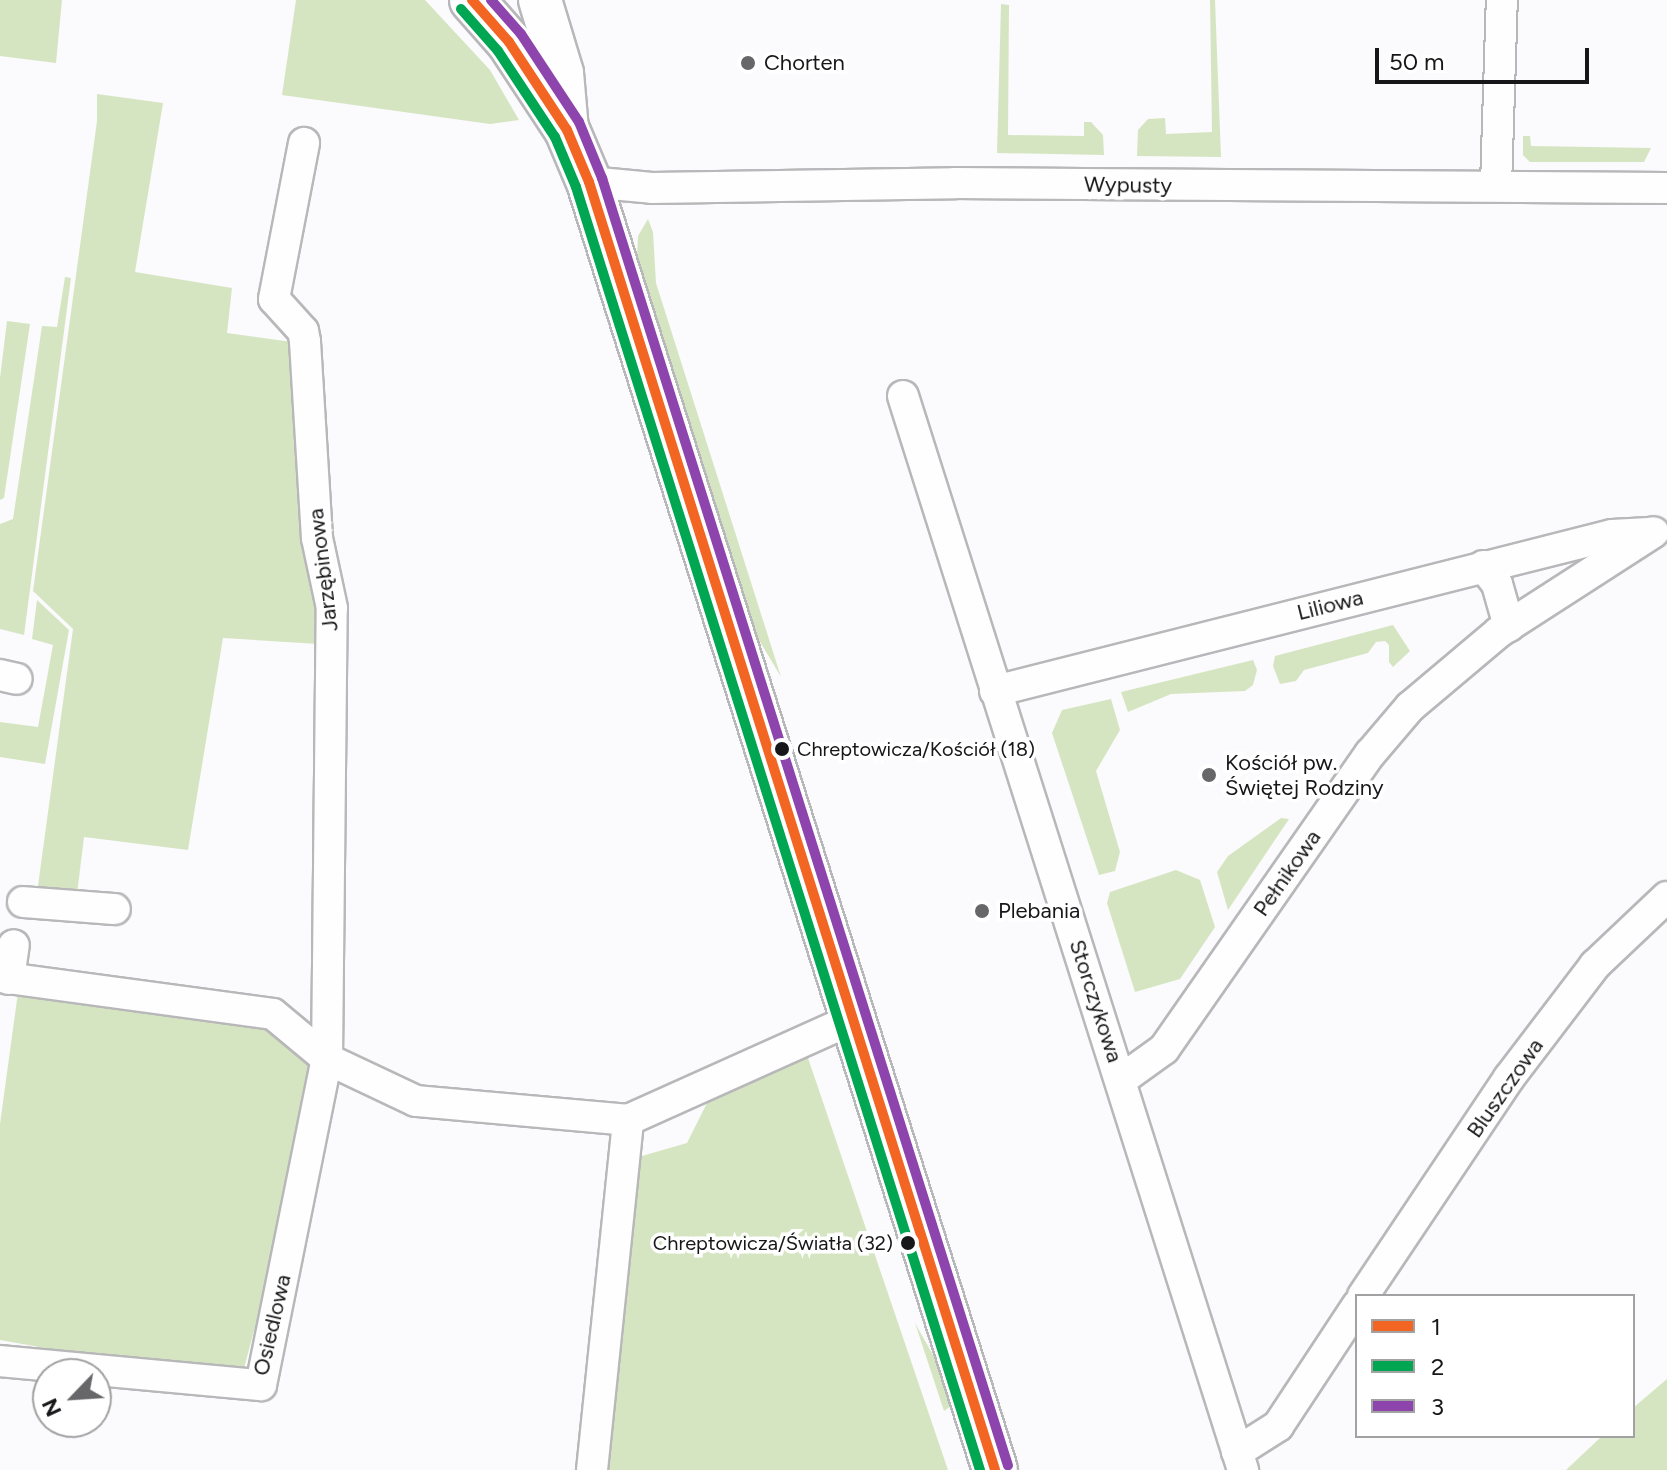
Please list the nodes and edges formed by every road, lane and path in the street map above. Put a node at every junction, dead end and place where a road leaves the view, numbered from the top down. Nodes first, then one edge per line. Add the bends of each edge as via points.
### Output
1 (472, 0) edge
2 (540, 0) edge
3 (1502, 0) edge
4 (567, 130) junction
5 (304, 143) dead end
6 (589, 182) junction
7 (1496, 186) junction
8 (1667, 188) edge
9 (903, 396) dead end
10 (1660, 532) edge
11 (1483, 566) junction
12 (1509, 626) junction
13 (995, 691) junction
14 (1667, 897) edge
15 (23, 902) dead end
16 (115, 909) dead end
17 (14, 945) dead end
18 (3, 983) edge
19 (853, 1019) junction
20 (327, 1059) junction
21 (1121, 1080) junction
22 (628, 1120) junction
23 (1364, 1294) edge
24 (1355, 1309) edge
25 (0, 1361) edge
26 (1240, 1461) edge
27 (592, 1470) edge
28 (995, 1470) edge

1 - 4 main road via 509,42
2 - 4 main road via 562,73
3 - 7 street
4 - 6 main road
5 - 20 street, Jarzębinowa via 274,299 303,331 305,341 317,538 332,608
6 - 7 street, Wypusty via 652,188 955,183
6 - 19 main road
7 - 8 street, Wypusty
9 - 13 street, Storczykowa
10 - 11 street, Liliowa via 1612,535
10 - 12 street, Pełnikowa
11 - 12 street via 1497,584
11 - 13 street, Liliowa
12 - 21 street, Pełnikowa via 1410,707 1370,754 1164,1049
13 - 21 street, Storczykowa
14 - 23 street, Bluszczowa via 1595,965 1509,1078
15 - 16 street
17 - 18 street
18 - 20 street via 273,1014
19 - 22 street
19 - 28 main road
20 - 22 street via 416,1101
20 - 25 street, Osiedlowa via 261,1385
21 - 26 street, Storczykowa
22 - 27 street
24 - 26 street via 1278,1426

